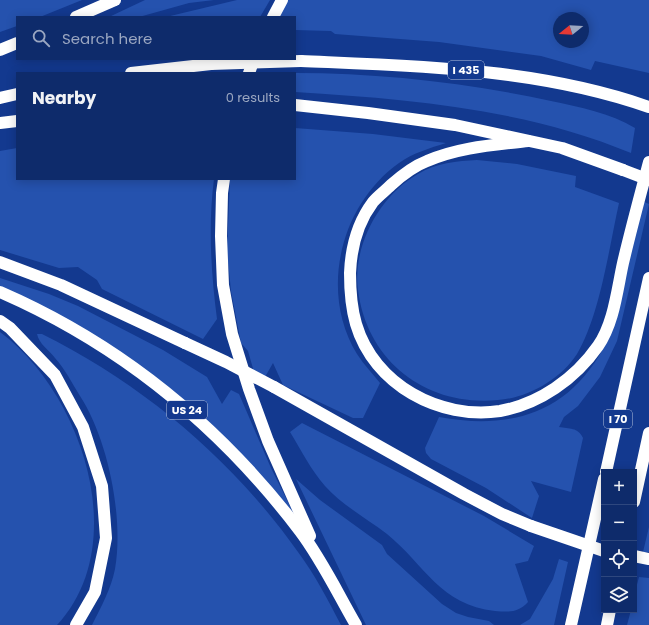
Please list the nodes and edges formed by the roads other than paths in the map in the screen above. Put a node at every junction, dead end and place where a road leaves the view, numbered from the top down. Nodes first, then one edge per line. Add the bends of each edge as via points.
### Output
1 (115, 0) edge
2 (282, 0) edge
3 (78, 16) edge
4 (274, 16) edge
5 (16, 43) edge
6 (0, 50) edge
7 (254, 60) edge
8 (140, 72) edge
9 (249, 72) edge
10 (16, 94) edge
11 (0, 98) edge
12 (297, 105) edge
13 (649, 107) edge
14 (16, 121) edge
15 (0, 123) edge
16 (528, 141) junction
17 (649, 162) edge
18 (224, 180) edge
19 (649, 180) edge
20 (0, 262) edge
21 (649, 278) edge
22 (0, 292) edge
23 (0, 321) edge
24 (649, 433) edge
25 (607, 469) edge
26 (637, 488) edge
27 (601, 493) edge
28 (601, 550) edge
29 (637, 557) edge
30 (649, 559) edge
31 (330, 579) junction
32 (609, 613) edge
33 (76, 625) edge
34 (356, 625) edge
35 (572, 625) edge
36 (607, 625) edge

1 - 3 highway
2 - 4 highway
5 - 6 highway
7 - 9 highway
8 - 13 highway, I 435, bridge via 211,64 301,61 438,67 544,80
10 - 11 highway
12 - 16 highway via 455,125
14 - 15 highway
16 - 17 highway via 466,148 425,161 397,179 374,201 359,227 351,254 350,292 356,325 372,357 397,385 422,400 455,411 483,413 516,408 536,401 582,364 598,346 610,320
16 - 19 highway, bridge via 562,148
18 - 31 highway via 223,285 232,334 268,441
20 - 28 highway, bridge via 68,288 226,362 502,514
21 - 25 highway, I 70
22 - 31 highway, US 24 via 40,309 87,335 123,358 167,392 236,455 301,532
23 - 33 highway via 10,328 55,375 83,427 102,486 106,538 95,592
24 - 26 highway, I 70
27 - 35 highway
29 - 30 highway
31 - 34 highway, US 24
32 - 36 highway

